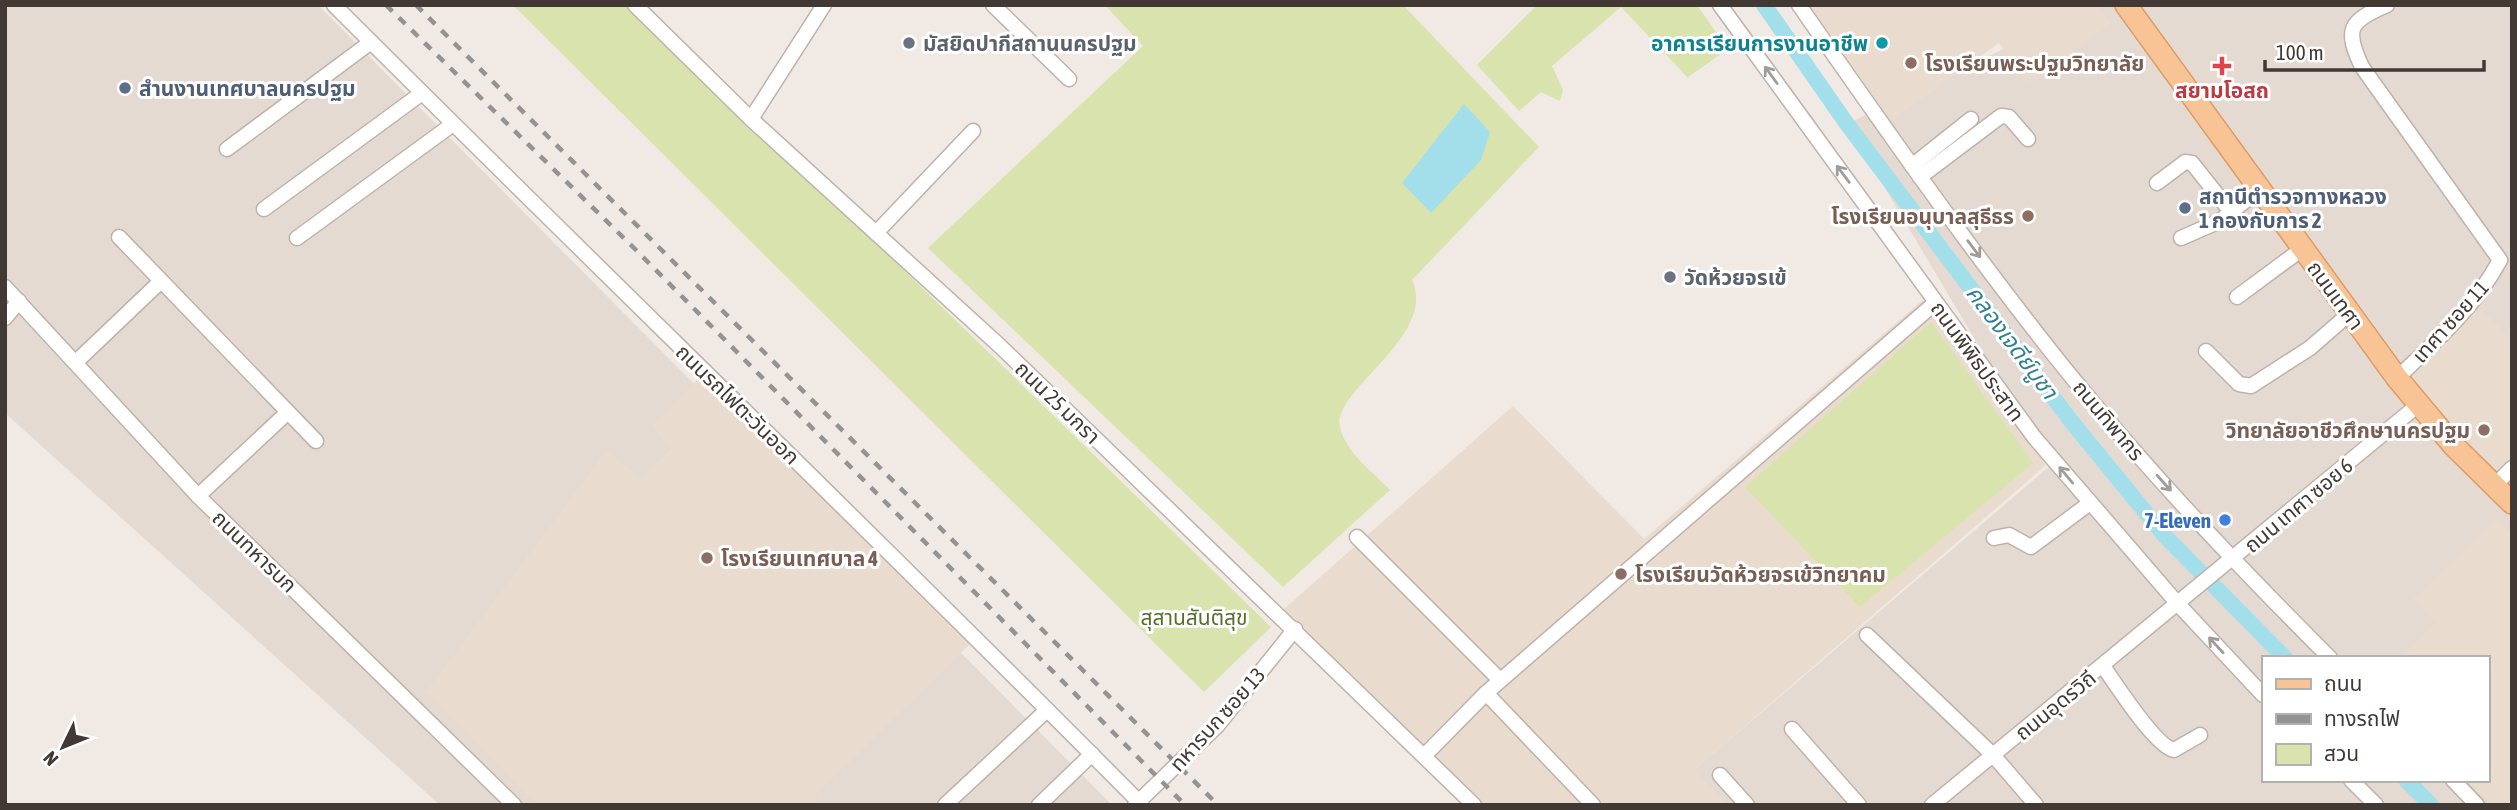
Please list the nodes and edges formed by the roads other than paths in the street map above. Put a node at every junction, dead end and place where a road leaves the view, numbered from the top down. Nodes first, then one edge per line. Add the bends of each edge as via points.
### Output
1 (334, 5) edge
2 (635, 5) edge
3 (824, 5) edge
4 (993, 5) edge
5 (1720, 5) edge
6 (1799, 5) edge
7 (2126, 5) edge
8 (2387, 5) edge
9 (371, 42) junction
10 (1069, 79) dead end
11 (422, 93) junction
12 (751, 119) junction
13 (1971, 119) dead end
14 (453, 124) junction
15 (973, 131) dead end
16 (2028, 139) dead end
17 (227, 149) dead end
18 (1916, 172) junction
19 (2157, 183) dead end
20 (2260, 189) junction
21 (264, 209) dead end
22 (2231, 212) junction
23 (876, 233) junction
24 (119, 237) dead end
25 (297, 238) dead end
26 (2181, 238) dead end
27 (2302, 249) junction
28 (2506, 258) edge
29 (161, 281) junction
30 (5, 287) edge
31 (2237, 297) dead end
32 (19, 302) junction
33 (1936, 303) junction
34 (2350, 314) junction
35 (5, 318) edge
36 (2206, 351) dead end
37 (76, 362) junction
38 (2397, 378) junction
39 (2418, 405) junction
40 (288, 412) junction
41 (316, 441) dead end
42 (2512, 468) edge
43 (2494, 486) junction
44 (198, 496) junction
45 (2090, 503) junction
46 (2512, 503) edge
47 (1357, 537) dead end
48 (1994, 538) dead end
49 (2232, 560) junction
50 (2178, 604) junction
51 (1295, 629) junction
52 (1867, 635) dead end
53 (2328, 656) edge
54 (2103, 666) junction
55 (1500, 680) junction
56 (1486, 693) junction
57 (2262, 694) edge
58 (1047, 710) junction
59 (1792, 729) dead end
60 (2200, 736) dead end
61 (1092, 754) junction
62 (1993, 755) junction
63 (1424, 756) junction
64 (1720, 775) dead end
65 (2353, 782) edge
66 (2455, 782) edge
67 (1588, 803) edge
68 (1138, 804) edge
69 (514, 805) edge
70 (945, 805) edge
71 (1039, 805) edge
72 (1474, 805) edge
73 (1747, 805) edge
74 (1860, 805) edge
75 (1932, 805) edge
76 (2036, 805) edge
77 (2376, 805) edge
78 (2477, 805) edge

1 - 9 street, ถนนรถไฟตะวันออก
2 - 12 street, ถนน 25 มกรา
3 - 12 street
4 - 10 street
33 -> 5 street, ถนนพิพิธประสาท
6 - 18 street, ถนนทิพากร
7 - 20 main road, ถนนเทศา
8 - 28 street via 2363,15 2353,26 2352,46 2362,67
9 - 11 street, ถนนรถไฟตะวันออก
9 - 17 street
11 - 14 street, ถนนรถไฟตะวันออก
11 - 21 street
12 - 23 street, ถนน 25 มกรา
13 - 18 street
14 - 25 street
14 - 58 street, ถนนรถไฟตะวันออก
15 - 23 street
16 - 18 street via 2009,117 2001,116
18 -> 49 street, ถนนทิพากร via 2033,328
19 - 22 street via 2185,162 2192,163
20 - 22 street
20 - 27 main road, ถนนเทศา
22 - 26 street
23 - 51 street, ถนน 25 มกรา
24 - 29 street
27 - 31 street
27 - 34 main road, ถนนเทศา
28 - 38 street, เทศา ซอย 11 via 2459,318
29 - 37 street
29 - 40 street
30 - 32 street, ถนนทหารบก
32 - 35 street
32 - 37 street, ถนนทหารบก
45 -> 33 street, ถนนพิพิธประสาท via 2034,438
33 - 55 street
34 - 36 street via 2310,348 2251,386 2239,384
34 - 38 main road, ถนนเทศา
37 - 44 street, ถนนทหารบก
38 - 39 main road, ถนนเทศา
39 - 43 main road, ถนนเทศา
39 - 49 street, ถนน เทศา ซอย 6
40 - 41 street
40 - 44 street
42 - 43 street
43 - 46 main road, ถนนเทศา
44 - 69 street, ถนนทหารบก
45 - 48 street via 2031,547 2014,536
45 - 50 street, ถนนพิพิธประสาท
47 - 55 street
49 - 50 street, ถนน เทศา ซอย 6
49 - 53 street, ถนนทิพากร
50 - 54 street, ถนนอุดรวิถี
57 -> 50 street, ถนนพิพิธประสาท
51 - 63 street, ถนน 25 มกรา
51 - 68 street, ทหารบก ซอย 13 via 1217,726
52 - 62 street
54 - 60 street via 2165,746 2174,750
54 - 62 street, ถนนอุดรวิถี
55 - 56 street
56 - 63 street
56 - 67 street
58 - 61 street, ถนนรถไฟตะวันออก
58 - 70 street
59 - 74 street
61 - 68 street, ถนนรถไฟตะวันออก
61 - 71 street
62 - 75 street, ถนนอุดรวิถี
62 - 76 street
63 - 72 street, ถนน 25 มกรา
64 - 73 street
65 - 77 street
66 - 78 street

